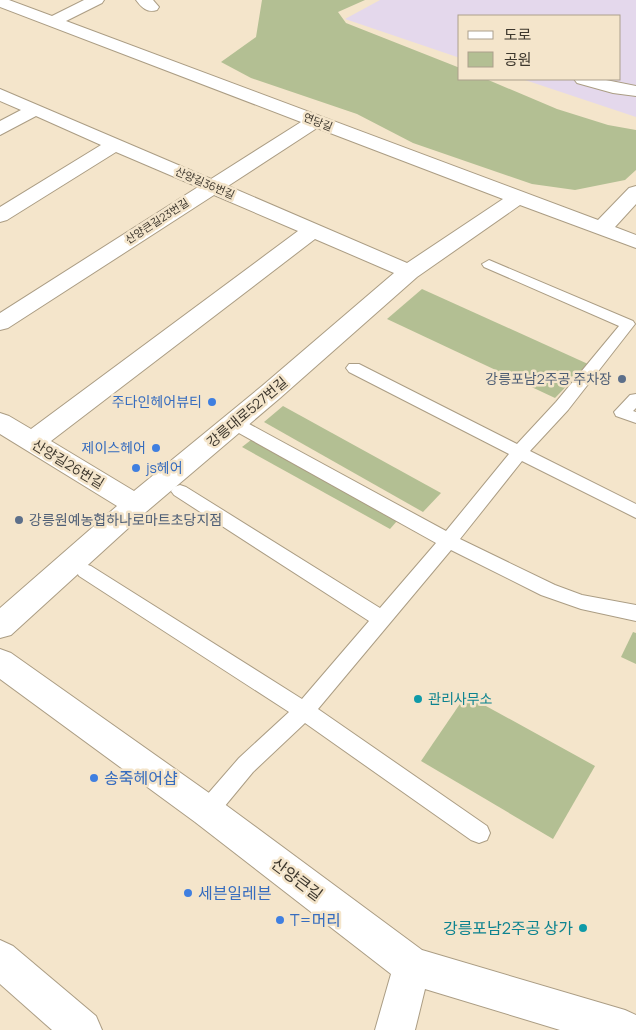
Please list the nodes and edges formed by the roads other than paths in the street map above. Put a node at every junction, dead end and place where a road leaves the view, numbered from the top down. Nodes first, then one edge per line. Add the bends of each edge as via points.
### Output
1 (96, 0) edge
2 (2, 4) edge
3 (53, 22) junction
4 (586, 80) edge
5 (636, 91) edge
6 (0, 94) edge
7 (36, 109) junction
8 (315, 120) junction
9 (0, 130) edge
10 (115, 144) junction
11 (212, 186) junction
12 (636, 192) edge
13 (510, 203) junction
14 (0, 216) edge
15 (602, 228) junction
16 (313, 230) junction
17 (636, 242) edge
18 (489, 264) dead end
19 (410, 272) junction
20 (0, 323) edge
21 (632, 325) edge
22 (354, 368) dead end
23 (636, 399) edge
24 (636, 418) edge
25 (0, 422) edge
26 (234, 424) junction
27 (32, 442) junction
28 (520, 453) junction
29 (180, 491) dead end
30 (136, 506) junction
31 (636, 512) edge
32 (448, 541) junction
33 (85, 571) dead end
34 (636, 613) edge
35 (382, 619) junction
36 (0, 626) edge
37 (0, 662) edge
38 (304, 711) junction
39 (207, 811) junction
40 (479, 833) dead end
41 (0, 959) edge
42 (412, 966) junction
43 (82, 1030) edge
44 (395, 1030) edge
45 (626, 1030) edge

1 - 3 street
2 - 3 street, 연당길
3 - 8 street, 연당길
4 - 5 street
6 - 7 street, 산양길36번길
7 - 9 street
7 - 10 street, 산양길36번길
8 - 11 street, 산양큰길23번길
8 - 13 street, 연당길
10 - 11 street, 산양길36번길
10 - 14 street
11 - 16 street, 산양길36번길
11 - 20 street, 산양큰길23번길
12 - 15 street
13 - 15 street, 연당길
13 - 19 street, 강릉대로527번길
15 - 17 street, 연당길
16 - 19 street, 산양길36번길
16 - 27 street
18 - 21 lane
19 - 26 street, 강릉대로527번길
21 - 28 lane
22 - 28 lane
23 - 24 lane via 622,412
25 - 27 street, 산양길26번길
26 - 30 street, 강릉대로527번길
26 - 32 lane
27 - 30 street, 산양길26번길
28 - 31 lane
28 - 32 lane
29 - 35 lane
30 - 36 street, 강릉대로527번길
32 - 34 lane via 567,598
32 - 35 lane
33 - 38 lane
35 - 38 lane
37 - 39 street, 산양큰길
38 - 39 lane via 246,765
38 - 40 lane
39 - 42 street, 산양큰길
41 - 43 street
42 - 44 street
42 - 45 street, 산양큰길

